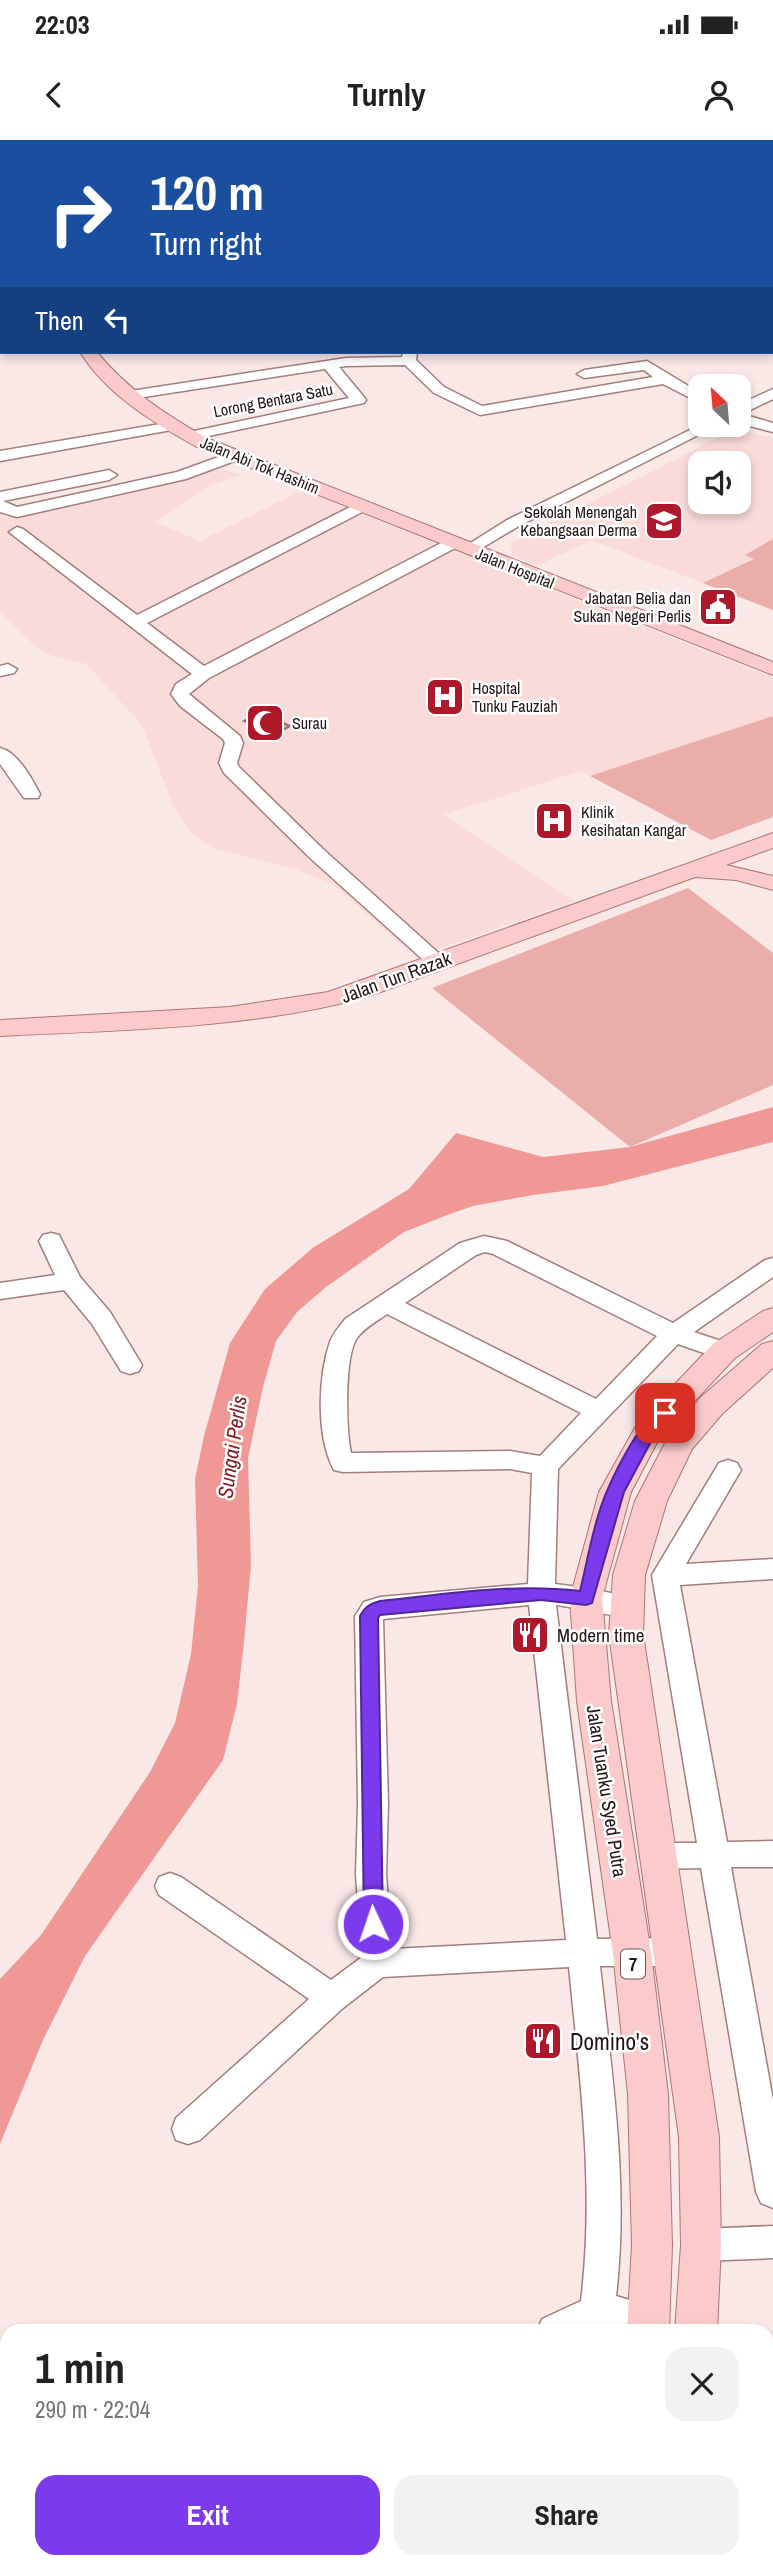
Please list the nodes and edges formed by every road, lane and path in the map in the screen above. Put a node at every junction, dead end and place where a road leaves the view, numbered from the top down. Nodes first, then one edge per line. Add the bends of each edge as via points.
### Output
1 (90, 354) edge
2 (654, 354) edge
3 (410, 356) edge
4 (329, 365) junction
5 (584, 374) dead end
6 (666, 379) junction
7 (688, 392) edge
8 (773, 393) edge
9 (131, 395) junction
10 (751, 406) edge
11 (751, 416) edge
12 (751, 418) edge
13 (773, 421) edge
14 (172, 426) junction
15 (773, 428) edge
16 (190, 436) junction
17 (688, 437) edge
18 (227, 453) junction
19 (0, 456) edge
20 (0, 497) edge
21 (0, 505) edge
22 (362, 506) junction
23 (17, 532) dead end
24 (492, 535) junction
25 (453, 543) junction
26 (500, 561) junction
27 (135, 623) junction
28 (773, 669) edge
29 (203, 674) junction
30 (0, 753) edge
31 (31, 794) dead end
32 (773, 840) edge
33 (773, 852) edge
34 (733, 854) junction
35 (672, 876) junction
36 (772, 884) edge
37 (437, 962) junction
38 (0, 1028) edge
39 (51, 1241) dead end
40 (773, 1266) edge
41 (70, 1281) junction
42 (0, 1291) edge
43 (387, 1304) junction
44 (773, 1318) edge
45 (674, 1334) junction
46 (723, 1351) junction
47 (773, 1351) edge
48 (130, 1365) dead end
49 (597, 1411) junction
50 (545, 1466) junction
51 (728, 1470) dead end
52 (773, 1569) edge
53 (665, 1575) junction
54 (541, 1593) junction
55 (586, 1598) junction
56 (628, 1608) junction
57 (773, 1854) edge
58 (657, 1856) junction
59 (713, 1857) junction
60 (170, 1886) dead end
61 (673, 1952) junction
62 (583, 1953) junction
63 (632, 1953) junction
64 (385, 1963) junction
65 (332, 1998) junction
66 (188, 2129) dead end
67 (773, 2192) edge
68 (773, 2242) edge
69 (701, 2245) junction
70 (597, 2311) junction
71 (569, 2324) edge
72 (644, 2324) edge
73 (648, 2324) edge
74 (696, 2324) edge

1 - 9 main road, Jalan Abi Tok Hashim
2 - 6 street
3 - 4 street
3 - 6 street via 439,390 480,411
4 - 9 street
4 - 16 street, Lorong Bentara Satu via 359,400
5 - 6 street via 641,365
6 - 7 street
8 - 10 street
9 - 14 main road, Jalan Abi Tok Hashim
11 - 13 street
12 - 15 street
14 - 16 main road, Jalan Abi Tok Hashim
14 - 19 street
16 - 18 main road, Jalan Abi Tok Hashim
17 - 24 street
18 - 20 street
18 - 21 street via 223,462 173,478 17,512
18 - 22 main road, Jalan Abi Tok Hashim
22 - 25 main road, Jalan Abi Tok Hashim
22 - 27 street
23 - 27 street
24 - 25 street
24 - 25 main road
24 - 26 main road
25 - 26 main road, Jalan Hospital
25 - 29 street
26 - 28 main road, Jalan Hospital
27 - 29 street
29 - 37 street via 180,694 231,736 231,769
30 - 31 street
32 - 34 main road, Jalan Tun Razak
33 - 36 main road via 766,870
34 - 35 main road, Jalan Tun Razak
34 - 36 main road
35 - 36 main road via 728,871
35 - 37 main road, Jalan Tun Razak
37 - 38 main road, Jalan Tun Razak via 358,992 273,1012
39 - 41 street
40 - 45 street
41 - 42 street
41 - 48 street
43 - 45 street via 468,1249 484,1244 499,1247
43 - 49 street
43 - 50 street via 354,1325 342,1340 333,1422 336,1453 343,1464 510,1460
44 - 46 main road, Jalan Tuanku Syed Putra / 7
45 - 46 street
45 - 49 street
46 - 55 main road, Jalan Tuanku Syed Putra / 7 via 648,1432 615,1492
47 - 56 main road, Jalan Tuanku Syed Putra / 7 via 712,1405 680,1443 651,1501 629,1574
49 - 50 street
50 - 54 street
51 - 53 street
52 - 53 street
53 - 59 street
54 - 55 street
54 - 62 street
54 - 64 street via 380,1608 369,1616 371,1875 375,1953
55 - 56 street
55 - 63 main road, Jalan Tuanku Syed Putra / 7 via 594,1702
56 - 58 main road, Jalan Tuanku Syed Putra / 7 via 626,1634
57 - 59 street
58 - 59 street
58 - 61 main road, Jalan Tuanku Syed Putra / 7
59 - 67 street
60 - 65 street
61 - 63 street
61 - 69 main road, Jalan Tuanku Syed Putra / 7 via 699,2137
62 - 63 street
62 - 64 street
62 - 70 street via 604,2154 604,2254
63 - 73 main road, Jalan Tuanku Syed Putra / 7 via 650,2120
64 - 65 street via 374,1966
65 - 66 street
68 - 69 street
69 - 74 main road, Jalan Tuanku Syed Putra / 7
70 - 71 street
70 - 72 street via 620,2313

